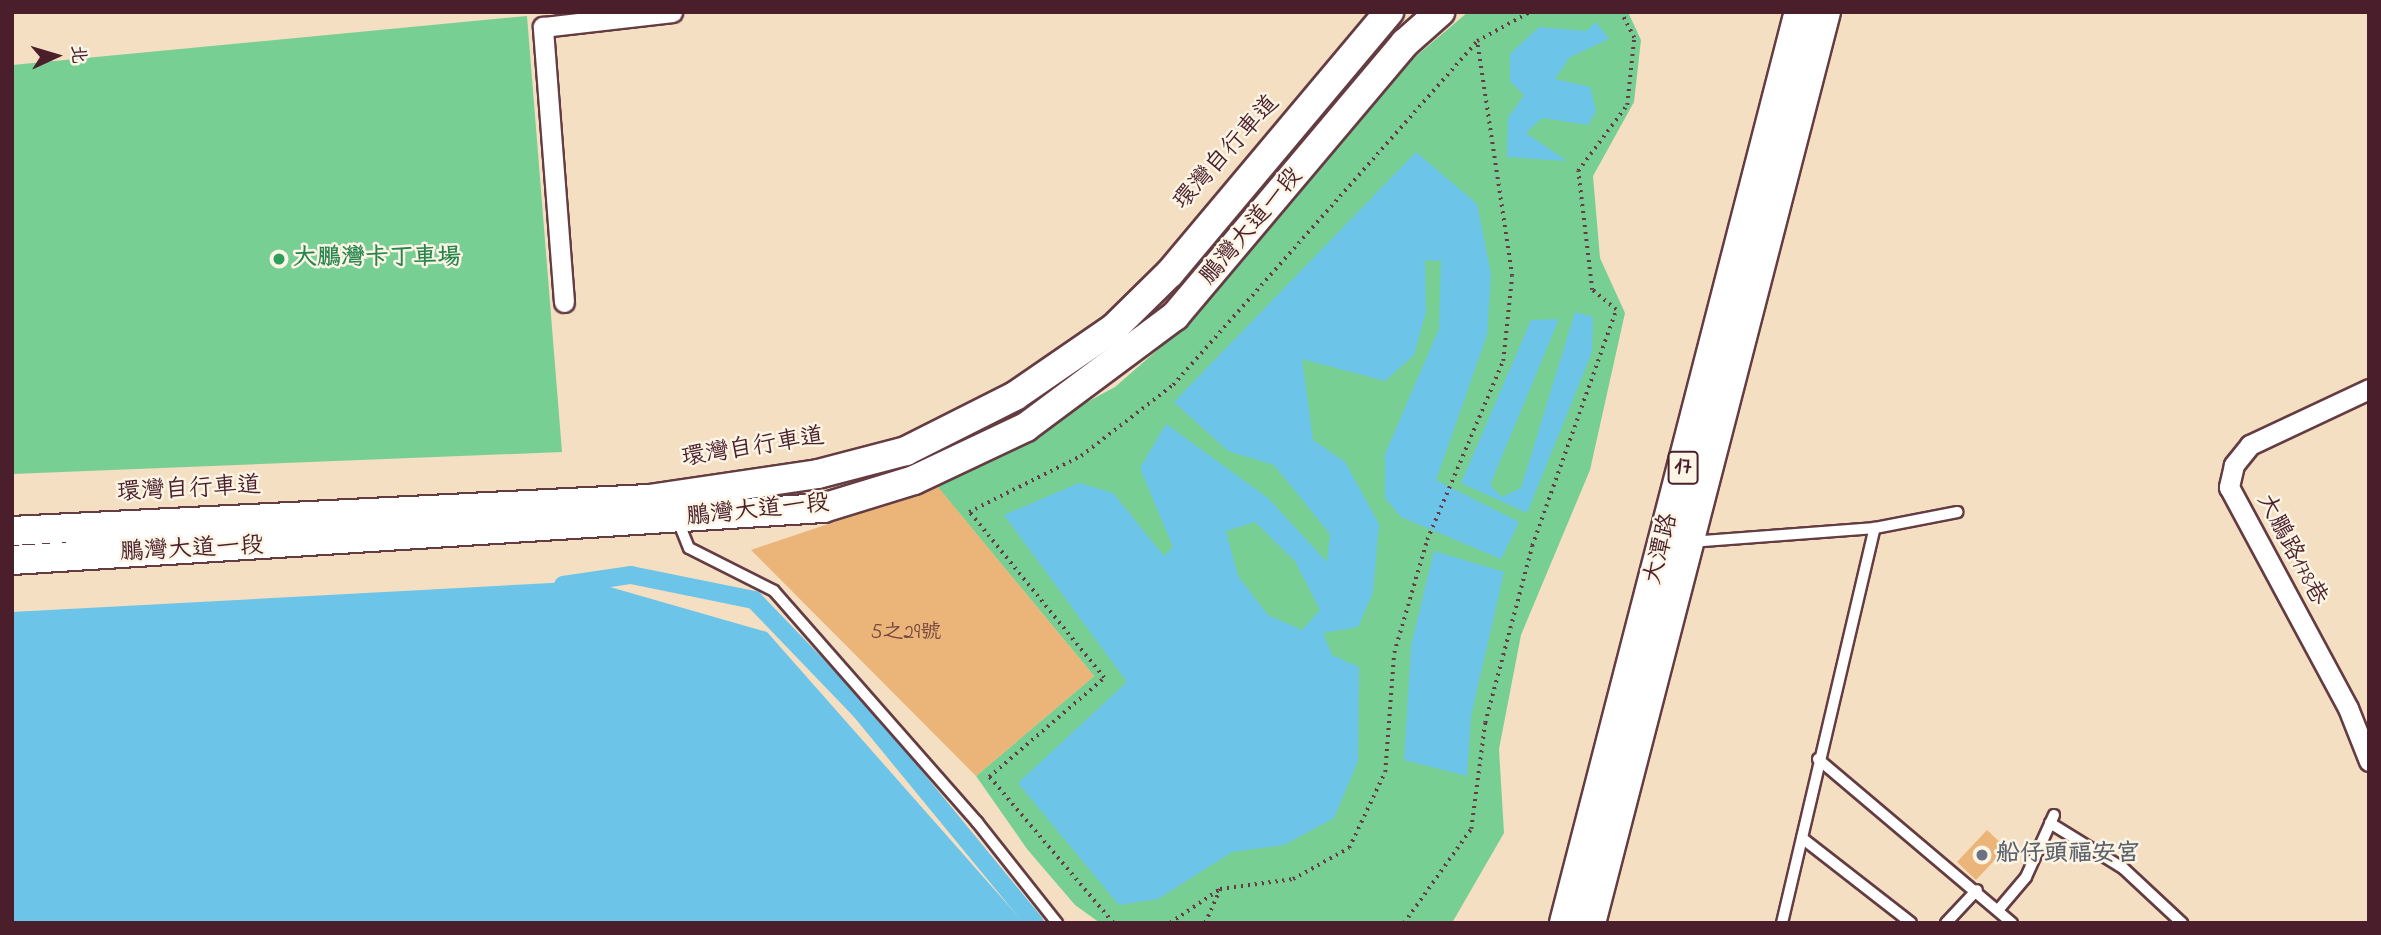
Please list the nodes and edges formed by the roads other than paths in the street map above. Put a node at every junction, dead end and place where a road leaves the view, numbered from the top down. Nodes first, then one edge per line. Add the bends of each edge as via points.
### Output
1 (673, 12) edge
2 (1389, 12) edge
3 (1440, 12) edge
4 (1801, 12) edge
5 (1824, 12) edge
6 (564, 302) dead end
7 (2369, 389) edge
8 (676, 507) junction
9 (1958, 513) dead end
10 (1875, 528) junction
11 (12, 531) edge
12 (1689, 542) junction
13 (12, 561) edge
14 (1818, 759) junction
15 (2369, 761) edge
16 (1802, 838) junction
17 (1977, 890) junction
18 (1999, 909) junction
19 (1057, 923) edge
20 (1566, 923) edge
21 (1589, 923) edge
22 (1782, 923) edge
23 (1911, 923) edge
24 (1946, 923) edge
25 (2012, 923) edge
26 (2182, 923) edge

1 - 6 street via 542,27
2 - 8 street, 鵬灣大道一段 via 1170,274 1114,328 1016,396 906,450
3 - 8 street, 鵬灣大道一段 via 1405,43 1175,316 1026,427 914,480 823,508
4 - 20 main road, 大潭路 / 17
5 - 12 main road, 大潭路 / 17
7 - 15 street, 大鵬路178巷 via 2250,445 2234,465 2230,487 2348,708
8 - 11 street, 鵬灣大道一段
8 - 13 street, 鵬灣大道一段
8 - 19 lane via 689,548 774,591 977,821
9 - 10 lane
10 - 12 lane
10 - 14 lane
12 - 21 main road, 大潭路 / 17
14 - 16 lane
14 - 17 lane
16 - 22 lane
16 - 23 lane
17 - 18 lane
17 - 24 lane
18 - 25 lane
18 - 26 lane via 2026,877 2052,819 2123,868

